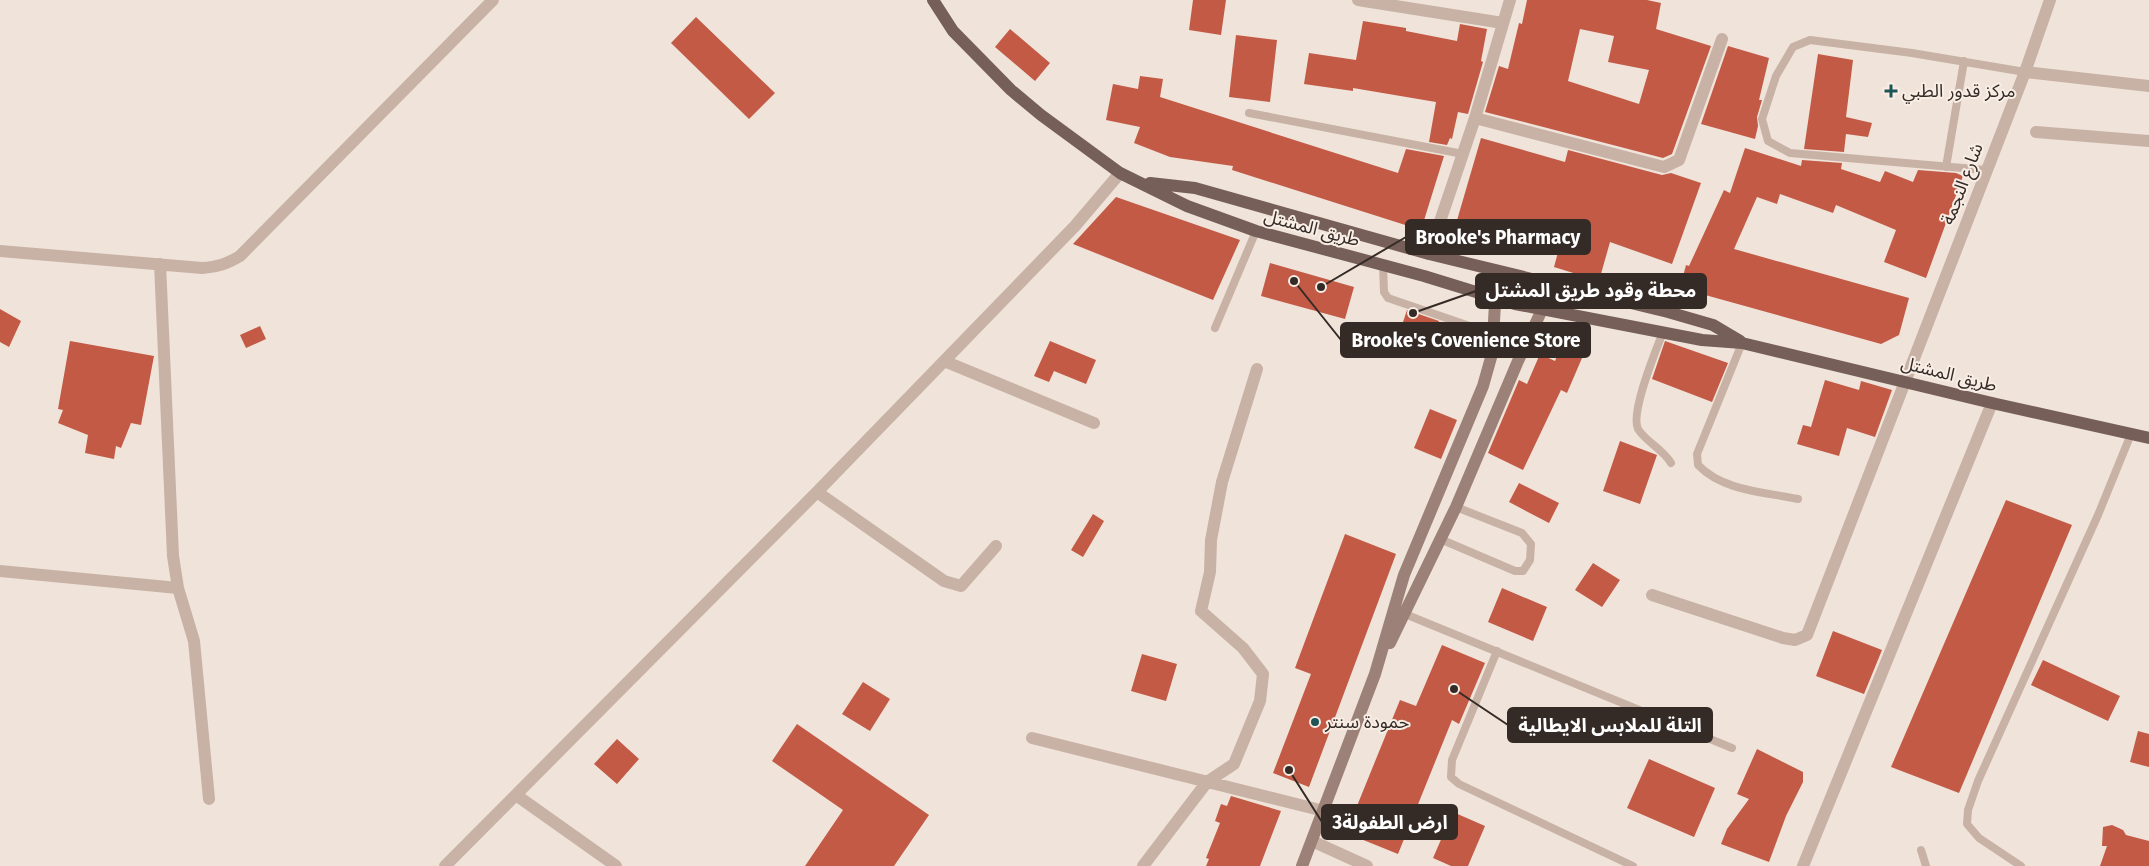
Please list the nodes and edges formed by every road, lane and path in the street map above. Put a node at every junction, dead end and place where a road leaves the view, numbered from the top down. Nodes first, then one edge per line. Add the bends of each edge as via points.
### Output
1 (493, 0) edge
2 (933, 0) edge
3 (1358, 0) edge
4 (1510, 0) edge
5 (2050, 0) edge
6 (1502, 23) junction
7 (1722, 40) dead end
8 (1964, 62) junction
9 (2025, 72) junction
10 (2149, 86) edge
11 (1249, 113) dead end
12 (1475, 118) junction
13 (2036, 132) dead end
14 (2149, 141) edge
15 (1463, 154) junction
16 (1946, 167) junction
17 (1986, 170) junction
18 (1120, 173) junction
19 (1144, 183) junction
20 (1256, 231) junction
21 (0, 250) edge
22 (1429, 254) junction
23 (160, 264) junction
24 (1384, 265) junction
25 (1497, 271) junction
26 (1554, 284) junction
27 (1494, 296) junction
28 (1544, 310) junction
29 (1215, 328) dead end
30 (1663, 332) junction
31 (1493, 334) junction
32 (1742, 343) junction
33 (944, 361) junction
34 (1257, 368) dead end
35 (1904, 380) junction
36 (1992, 403) junction
37 (1094, 423) dead end
38 (2131, 434) junction
39 (2149, 438) edge
40 (1671, 462) dead end
41 (817, 492) junction
42 (1798, 499) dead end
43 (1456, 507) junction
44 (1440, 539) junction
45 (996, 546) dead end
46 (0, 571) edge
47 (178, 588) junction
48 (1652, 595) dead end
49 (1405, 614) junction
50 (1497, 651) junction
51 (1375, 674) junction
52 (1032, 738) dead end
53 (1732, 748) dead end
54 (1207, 782) junction
55 (516, 795) junction
56 (210, 799) dead end
57 (1324, 811) junction
58 (1312, 841) junction
59 (1921, 850) dead end
60 (445, 866) edge
61 (616, 866) edge
62 (1143, 866) edge
63 (1302, 866) edge
64 (1367, 866) edge
65 (1633, 866) edge
66 (1803, 866) edge
67 (1926, 866) edge
68 (2020, 866) edge

1 - 23 street via 240,256 219,267
2 - 18 main road, طريق المشتل via 953,31 1011,90
3 - 6 street
4 - 6 street
5 - 9 street, شارع النجمة
6 - 12 street
7 - 12 street via 1679,160 1664,167
8 - 9 lane
8 - 16 lane
8 - 16 lane via 1810,40 1793,47 1776,76 1762,119 1768,141 1790,153
9 - 10 street
9 - 17 street, شارع النجمة
11 - 15 lane
12 - 15 street
13 - 14 street
15 - 22 street
16 - 17 lane
17 - 35 street, شارع النجمة
18 - 19 main road, طريق المشتل
18 - 33 street via 1075,226
19 - 20 main road, طريق المشتل via 1187,206
19 - 22 main road, طريق المشتل via 1195,188
20 - 24 main road, طريق المشتل
20 - 29 lane
21 - 23 street
22 - 25 main road, طريق المشتل
23 - 47 street via 172,542
24 - 27 main road, طريق المشتل
24 - 31 lane via 1384,292 1388,298
25 - 26 main road, طريق المشتل
25 - 27 main road
26 - 28 main road
26 - 32 main road, طريق المشتل via 1713,325
27 - 28 main road, طريق المشتل
27 - 31 main road
28 - 30 main road, طريق المشتل
28 - 43 main road via 1518,361
30 - 32 main road, طريق المشتل via 1702,340
30 - 40 lane via 1648,370 1635,420 1639,430
31 - 51 main road via 1492,354 1482,386 1404,575
32 - 35 main road, طريق المشتل
32 - 42 lane via 1697,454 1698,465 1710,477 1730,485
33 - 37 street
33 - 41 street
34 - 54 street via 1222,482 1211,540 1210,572 1201,611 1244,648 1263,674 1260,701 1234,764
35 - 36 main road, طريق المشتل
35 - 48 street, شارع النجمة via 1807,635 1795,640 1783,638
36 - 38 main road, طريق المشتل
36 - 66 street
38 - 39 main road, طريق المشتل
38 - 68 lane via 1968,810 1967,824 1979,838
41 - 45 street via 952,585 961,586
41 - 55 street
43 - 44 main road
43 - 44 lane via 1522,533 1531,544 1530,560 1523,571 1515,571
44 - 49 main road
46 - 47 street
47 - 56 street via 194,641
49 - 50 lane
49 - 51 main road
50 - 53 lane
50 - 65 lane via 1452,760 1451,777 1458,784
51 - 57 main road
52 - 54 street
54 - 57 street
54 - 62 street
55 - 60 street
55 - 61 street
57 - 58 main road
58 - 63 main road
58 - 64 street
59 - 67 lane

